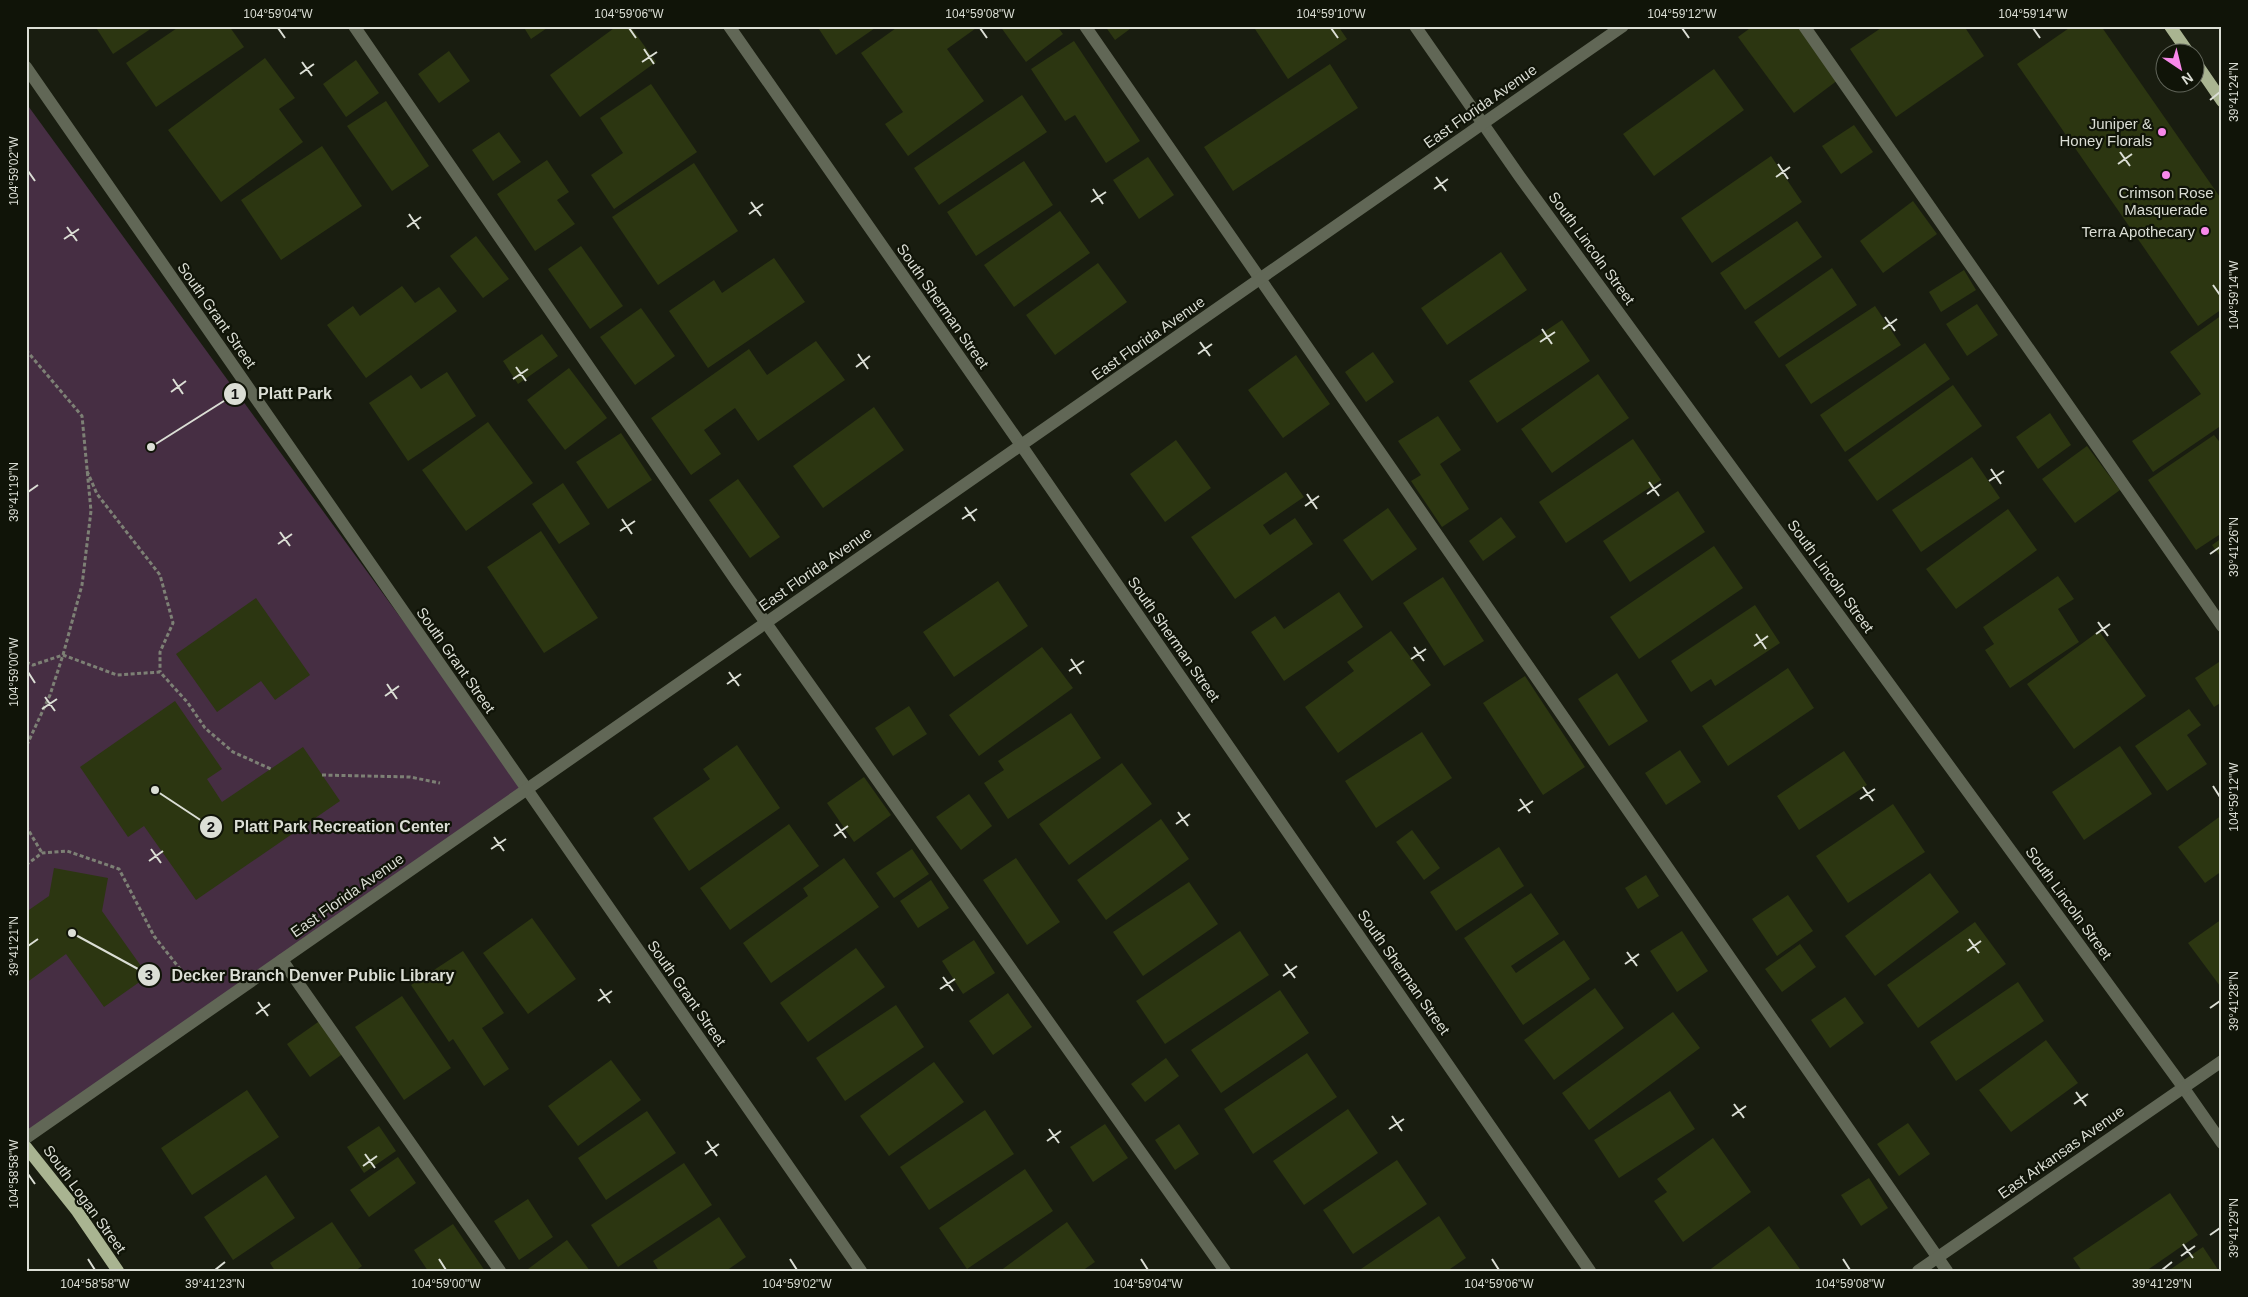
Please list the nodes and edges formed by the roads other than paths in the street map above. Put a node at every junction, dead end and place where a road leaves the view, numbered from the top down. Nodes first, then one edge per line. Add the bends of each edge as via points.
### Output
1 (354, 26) edge
2 (729, 26) edge
3 (1084, 26) edge
4 (1415, 26) edge
5 (1623, 26) edge
6 (1804, 26) edge
7 (2170, 26) edge
8 (2181, 42) edge
9 (26, 67) edge
10 (2206, 78) edge
11 (2222, 101) edge
12 (1482, 124) junction
13 (1259, 280) junction
14 (1022, 445) junction
15 (766, 624) junction
16 (2222, 626) edge
17 (526, 790) junction
18 (282, 960) junction
19 (2222, 1060) edge
20 (2183, 1087) junction
21 (26, 1138) edge
22 (2222, 1143) edge
23 (26, 1146) edge
24 (1937, 1257) junction
25 (118, 1271) edge
26 (500, 1271) edge
27 (860, 1271) edge
28 (1225, 1271) edge
29 (1590, 1271) edge
30 (1918, 1271) edge
31 (1947, 1271) edge

1 - 15 street
2 - 14 street, South Sherman Street
3 - 13 street
4 - 12 street, South Lincoln Street
5 - 12 street, East Florida Avenue
6 - 16 street
7 - 8 main road
9 - 17 street, South Grant Street
10 - 11 main road
12 - 13 street, East Florida Avenue
12 - 20 street, South Lincoln Street
13 - 14 street, East Florida Avenue
13 - 24 street
14 - 15 street, East Florida Avenue
14 - 29 street, South Sherman Street
15 - 17 street, East Florida Avenue
15 - 28 street
17 - 18 street, East Florida Avenue
17 - 27 street, South Grant Street
18 - 21 street, East Florida Avenue
18 - 26 street
19 - 20 street, East Arkansas Avenue
20 - 22 street, South Lincoln Street
20 - 24 street, East Arkansas Avenue
23 - 25 main road, South Logan Street via 77,1211
24 - 30 street, East Arkansas Avenue
24 - 31 street

